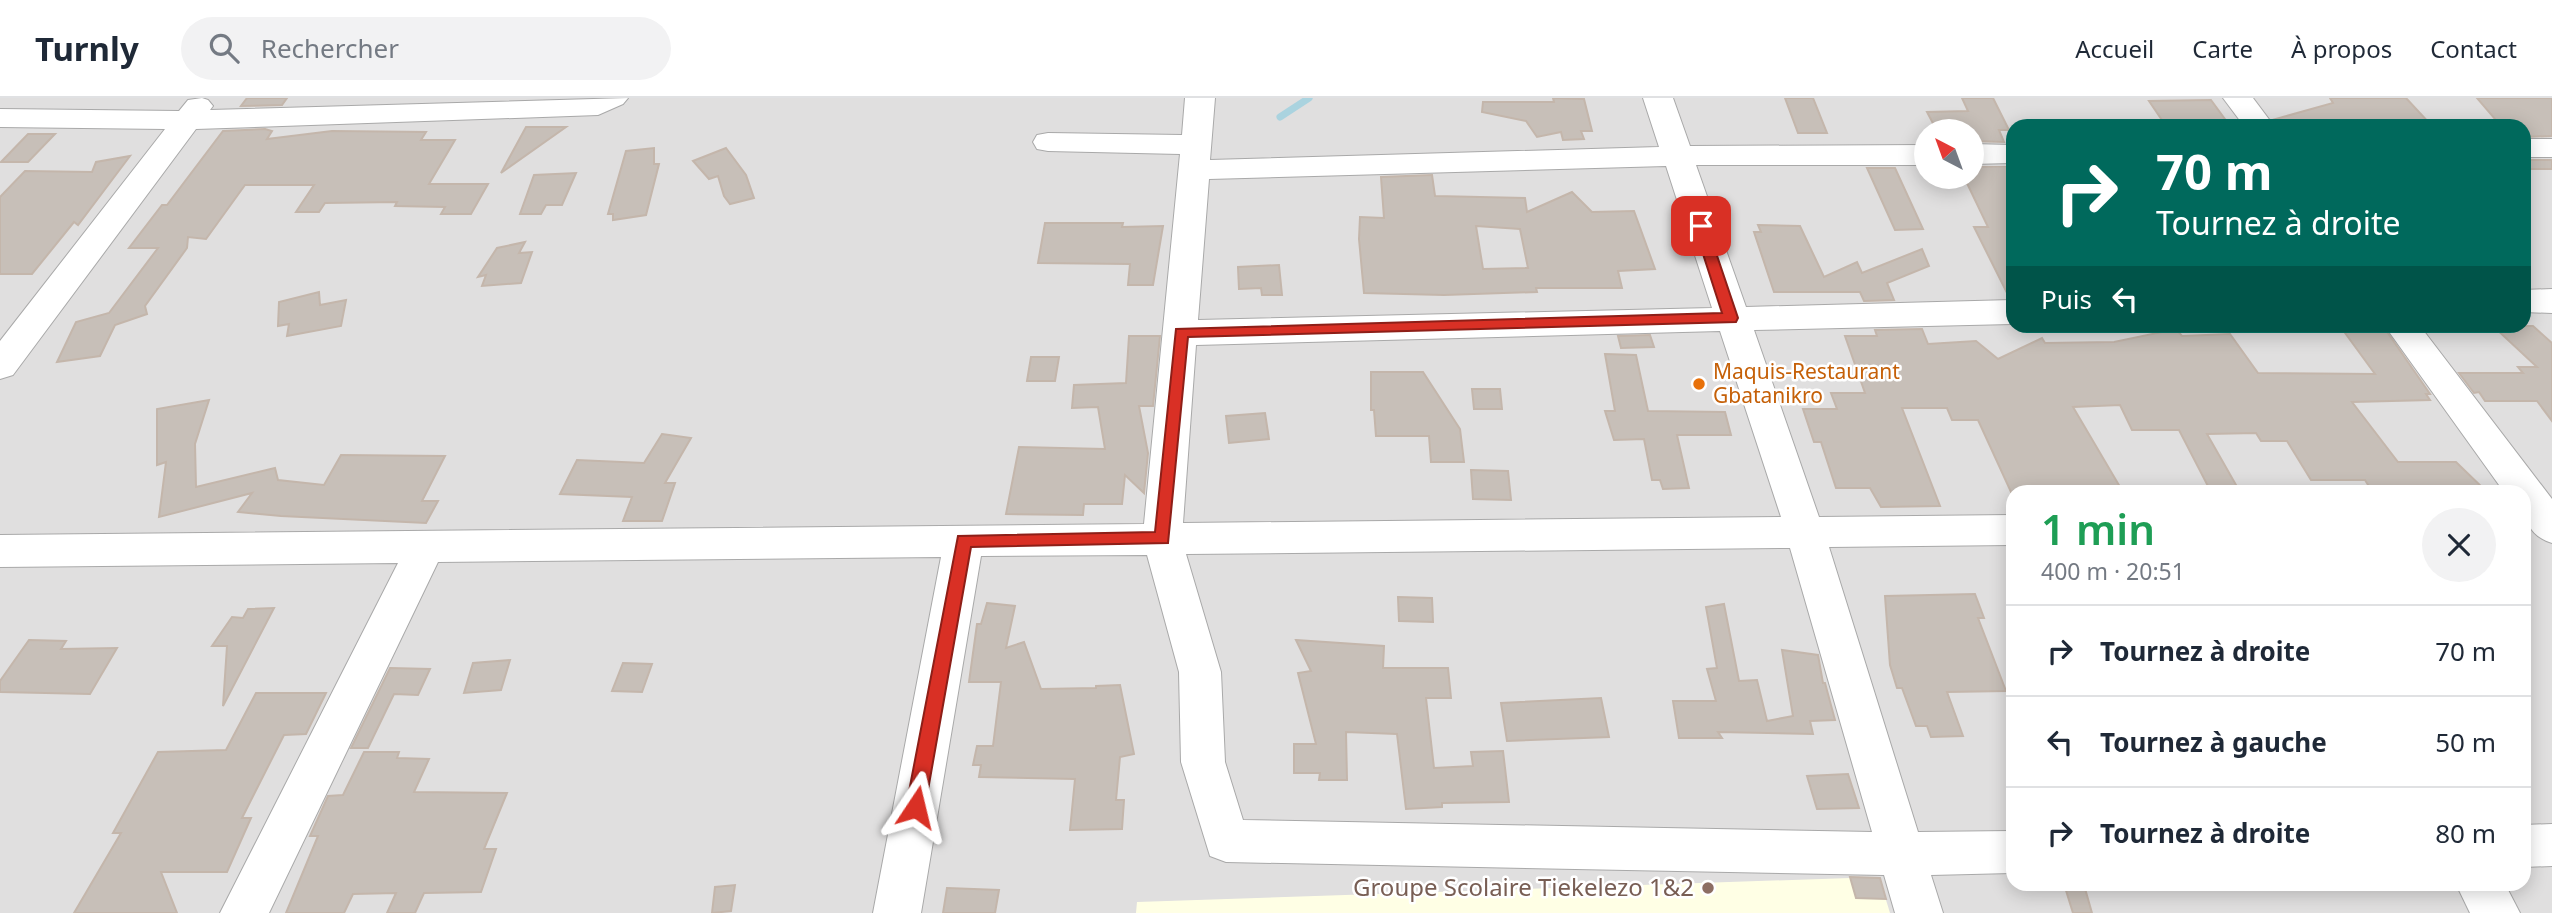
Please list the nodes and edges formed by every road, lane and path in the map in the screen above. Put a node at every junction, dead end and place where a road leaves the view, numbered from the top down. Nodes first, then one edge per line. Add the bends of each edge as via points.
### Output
1 (614, 98) edge
2 (1200, 98) edge
3 (1658, 98) edge
4 (2238, 98) edge
5 (195, 109) edge
6 (0, 118) edge
7 (2254, 119) edge
8 (1048, 142) dead end
9 (2531, 148) edge
10 (2552, 148) edge
11 (1984, 154) edge
12 (2006, 154) edge
13 (1914, 155) edge
14 (1678, 156) junction
15 (1195, 157) junction
16 (2531, 301) edge
17 (2552, 301) edge
18 (2006, 312) edge
19 (1731, 318) junction
20 (1181, 332) junction
21 (2407, 333) edge
22 (0, 366) edge
23 (2515, 485) edge
24 (2531, 507) edge
25 (2545, 527) edge
26 (2006, 530) edge
27 (1805, 532) junction
28 (1163, 539) junction
29 (964, 541) junction
30 (426, 546) junction
31 (0, 551) edge
32 (2552, 845) edge
33 (2531, 846) edge
34 (2006, 852) edge
35 (1899, 853) junction
36 (2483, 891) edge
37 (244, 913) edge
38 (897, 913) edge
39 (1919, 913) edge
40 (2496, 913) edge

1 - 5 street via 598,106
2 - 15 street
3 - 14 street
4 - 7 street
5 - 6 street
5 - 22 street
8 - 15 street
9 - 10 street
11 - 12 street
13 - 14 street
14 - 15 street
14 - 19 street
15 - 20 street
16 - 17 street
18 - 19 street
19 - 20 street
19 - 27 street
20 - 28 street
21 - 23 street
24 - 25 street
26 - 27 street
27 - 28 street
27 - 35 street
28 - 29 street
28 - 35 street via 1200,672 1203,762 1226,841
29 - 30 street
29 - 38 street
30 - 31 street
30 - 37 street
32 - 33 street
34 - 35 street
35 - 39 street
36 - 40 street

